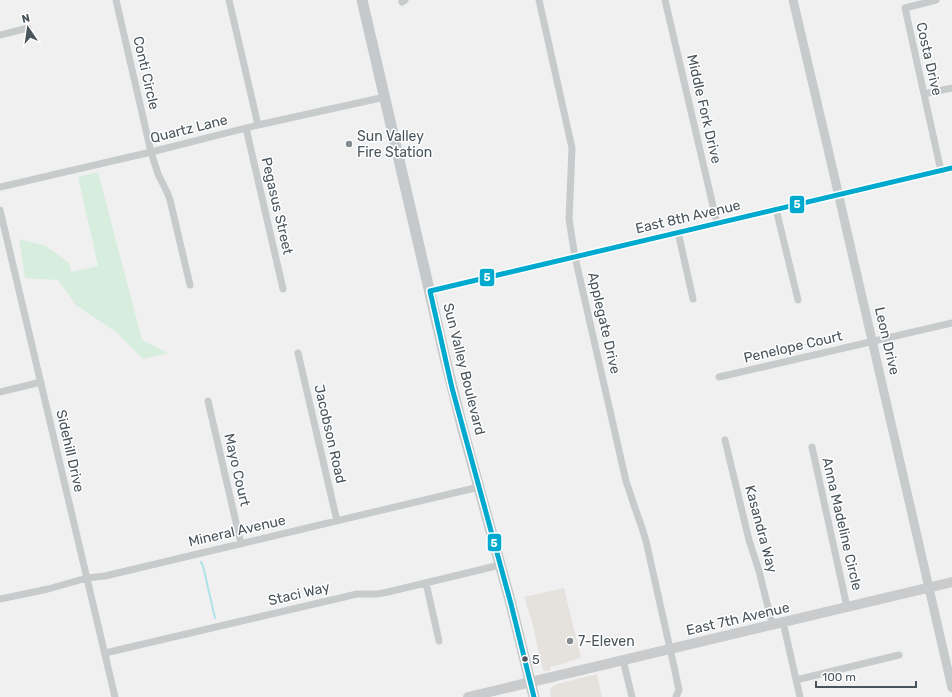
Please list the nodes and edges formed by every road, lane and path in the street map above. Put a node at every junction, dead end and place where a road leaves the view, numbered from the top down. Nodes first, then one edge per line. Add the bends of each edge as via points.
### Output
1 (116, 0) edge
2 (229, 0) edge
3 (362, 0) edge
4 (539, 0) edge
5 (665, 0) edge
6 (792, 0) edge
7 (936, 0) edge
8 (28, 28) dead end
9 (0, 35) edge
10 (952, 88) edge
11 (924, 94) junction
12 (385, 97) junction
13 (258, 125) junction
14 (246, 128) junction
15 (151, 152) junction
16 (952, 168) edge
17 (942, 171) junction
18 (0, 187) edge
19 (839, 194) junction
20 (776, 209) junction
21 (0, 210) edge
22 (716, 223) junction
23 (678, 232) junction
24 (575, 257) junction
25 (190, 285) dead end
26 (283, 289) dead end
27 (430, 291) junction
28 (693, 299) dead end
29 (798, 300) dead end
30 (952, 323) edge
31 (872, 342) junction
32 (298, 353) dead end
33 (719, 377) dead end
34 (41, 382) junction
35 (0, 392) edge
36 (208, 401) dead end
37 (725, 440) dead end
38 (812, 447) dead end
39 (479, 487) junction
40 (337, 521) junction
41 (241, 544) junction
42 (500, 565) junction
43 (87, 578) junction
44 (952, 582) edge
45 (426, 583) junction
46 (929, 588) junction
47 (0, 599) edge
48 (848, 607) junction
49 (778, 624) junction
50 (439, 641) dead end
51 (671, 649) junction
52 (105, 653) junction
53 (899, 655) dead end
54 (623, 660) junction
55 (796, 680) junction
56 (531, 682) junction
57 (952, 688) edge
58 (116, 697) edge
59 (468, 697) edge
60 (534, 697) edge
61 (632, 697) edge
62 (676, 697) edge
63 (800, 697) edge

1 - 15 street, Conti Circle
2 - 13 street
3 - 12 main road, Sun Valley Boulevard
4 - 24 street, Applegate Drive via 572,148 569,219
5 - 22 street, Middle Fork Drive
6 - 19 street, Leon Drive
7 - 11 street, Costa Drive via 904,8
8 - 9 street
10 - 11 street
11 - 17 street, Costa Drive
12 - 13 street, Quartz Lane
12 - 27 main road, Sun Valley Boulevard
13 - 14 street, Quartz Lane
14 - 15 street, Quartz Lane
14 - 26 street, Pegasus Street
15 - 18 street, Quartz Lane
15 - 25 street, Conti Circle via 170,200
16 - 17 street, East 8th Avenue
17 - 19 street, East 8th Avenue
19 - 20 street, East 8th Avenue
19 - 31 street, Leon Drive
20 - 22 street, East 8th Avenue
20 - 29 street
21 - 34 street, Sidehill Drive
22 - 23 street, East 8th Avenue
23 - 24 street, East 8th Avenue
23 - 28 street
24 - 27 street, East 8th Avenue
24 - 51 street, Applegate Drive via 626,481 646,541
27 - 39 main road, Sun Valley Boulevard via 452,388
30 - 31 street, Penelope Court
31 - 33 street, Penelope Court
31 - 46 street, Leon Drive
32 - 40 street, Jacobson Road
34 - 35 street
34 - 43 street, Sidehill Drive
36 - 41 street, Mayo Court
37 - 49 street, Kasandra Way via 771,619
38 - 48 street, Anna Madeline Circle
39 - 40 street, Mineral Avenue
39 - 42 main road, Sun Valley Boulevard
40 - 41 street, Mineral Avenue
41 - 43 street, Mineral Avenue
42 - 45 street, Staci Way
42 - 56 main road, Sun Valley Boulevard
43 - 47 street, Mineral Avenue
43 - 52 street, Sidehill Drive
44 - 46 main road, East 7th Avenue
45 - 50 street
45 - 52 street, Staci Way via 377,594 357,594
46 - 48 main road, East 7th Avenue
46 - 57 street, Leon Drive
48 - 49 main road, East 7th Avenue
49 - 51 main road, East 7th Avenue
49 - 55 street, Kasandra Way
51 - 54 main road, East 7th Avenue
51 - 62 street, Applegate Drive via 679,690
52 - 58 street, Sidehill Drive
53 - 55 street
54 - 56 main road, East 7th Avenue
54 - 61 street
55 - 63 street, Kasandra Way
56 - 59 main road, East 7th Avenue
56 - 60 main road, Sun Valley Boulevard

